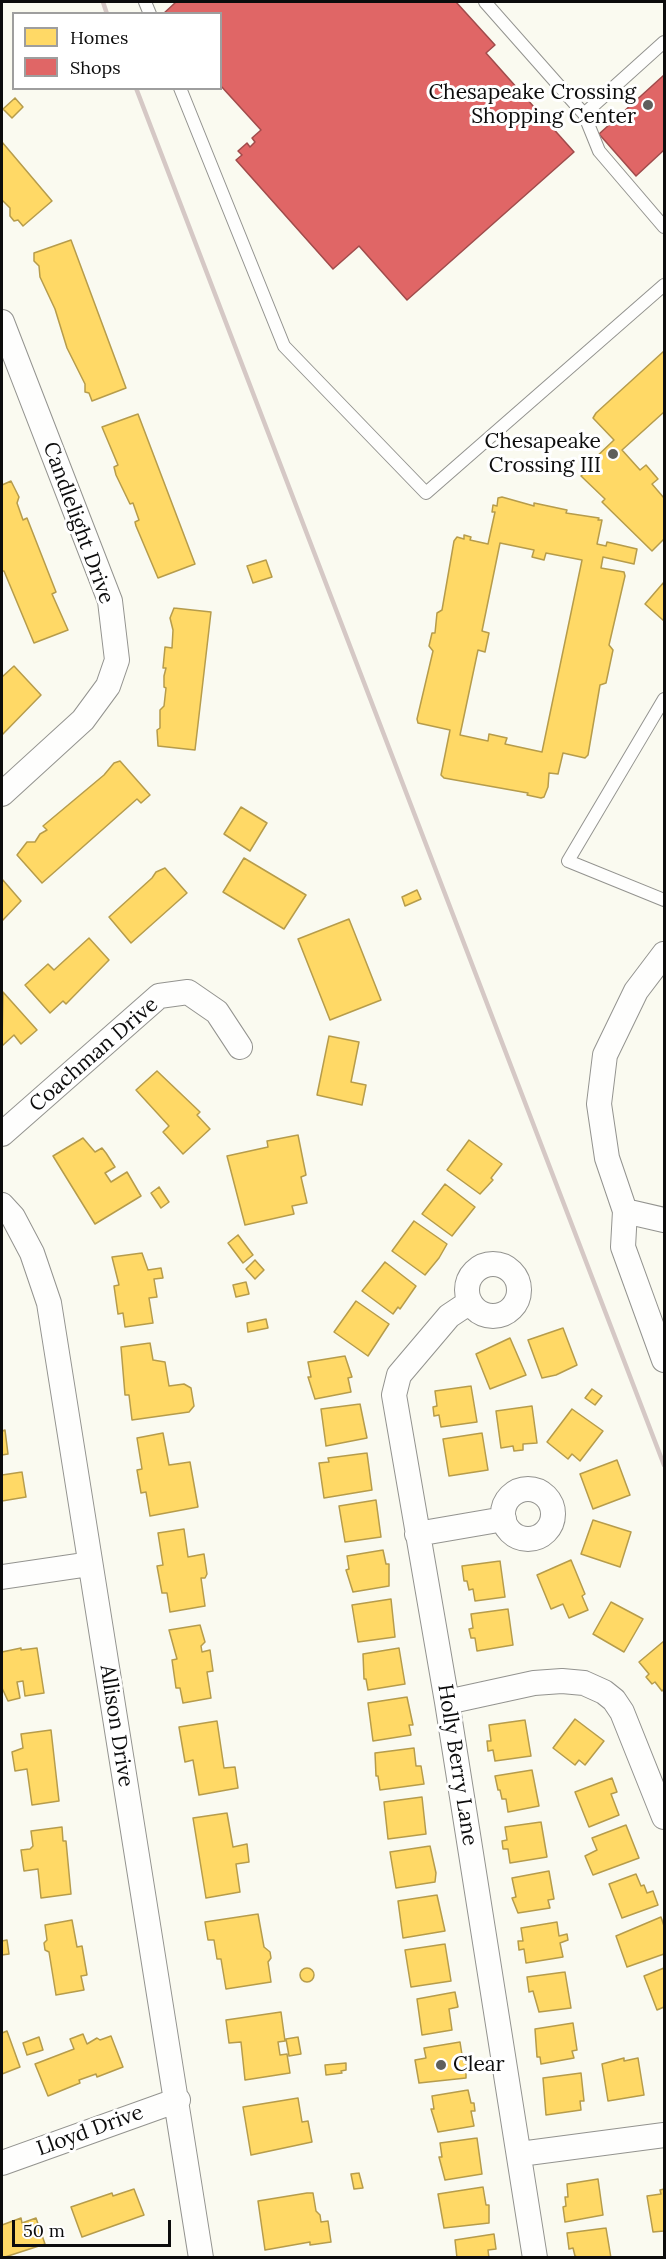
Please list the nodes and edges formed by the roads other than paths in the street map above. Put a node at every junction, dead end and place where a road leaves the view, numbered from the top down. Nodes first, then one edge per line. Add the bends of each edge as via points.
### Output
1 (485, 2) edge
2 (664, 42) edge
3 (181, 90) edge
4 (584, 114) junction
5 (664, 226) edge
6 (664, 285) edge
7 (2, 322) edge
8 (664, 699) edge
9 (2, 794) edge
10 (664, 900) edge
11 (664, 954) edge
12 (240, 1047) dead end
13 (2, 1134) edge
14 (2, 1205) edge
15 (625, 1211) junction
16 (664, 1220) edge
17 (470, 1302) dead end
18 (664, 1360) edge
19 (504, 1520) dead end
20 (417, 1534) junction
21 (90, 1564) junction
22 (2, 1576) edge
23 (447, 1702) junction
24 (664, 1817) edge
25 (178, 2100) junction
26 (664, 2135) edge
27 (520, 2154) junction
28 (2, 2163) edge
29 (201, 2258) edge
30 (535, 2258) edge

1 - 4 lane
2 - 4 lane
3 - 6 lane via 284,346 426,493
4 - 5 lane via 599,151
7 - 9 street, Candlelight Drive via 110,601 117,660 108,686 83,720
8 - 10 lane via 568,861
11 - 15 street via 636,991 605,1055 599,1104 607,1158
12 - 13 street, Coachman Drive via 217,1012 188,992 159,996
14 - 21 street, Allison Drive via 32,1253 49,1303
15 - 16 street
15 - 18 street via 623,1247
17 - 20 street, Holly Berry Lane via 449,1316 399,1375 394,1395
19 - 20 street
20 - 23 street, Holly Berry Lane
21 - 22 street
21 - 25 street, Allison Drive
23 - 24 street via 534,1683 562,1681 584,1683 604,1692 622,1712
23 - 27 street, Holly Berry Lane
25 - 28 street, Lloyd Drive
25 - 29 street, Allison Drive
26 - 27 street
27 - 30 street, Holly Berry Lane

